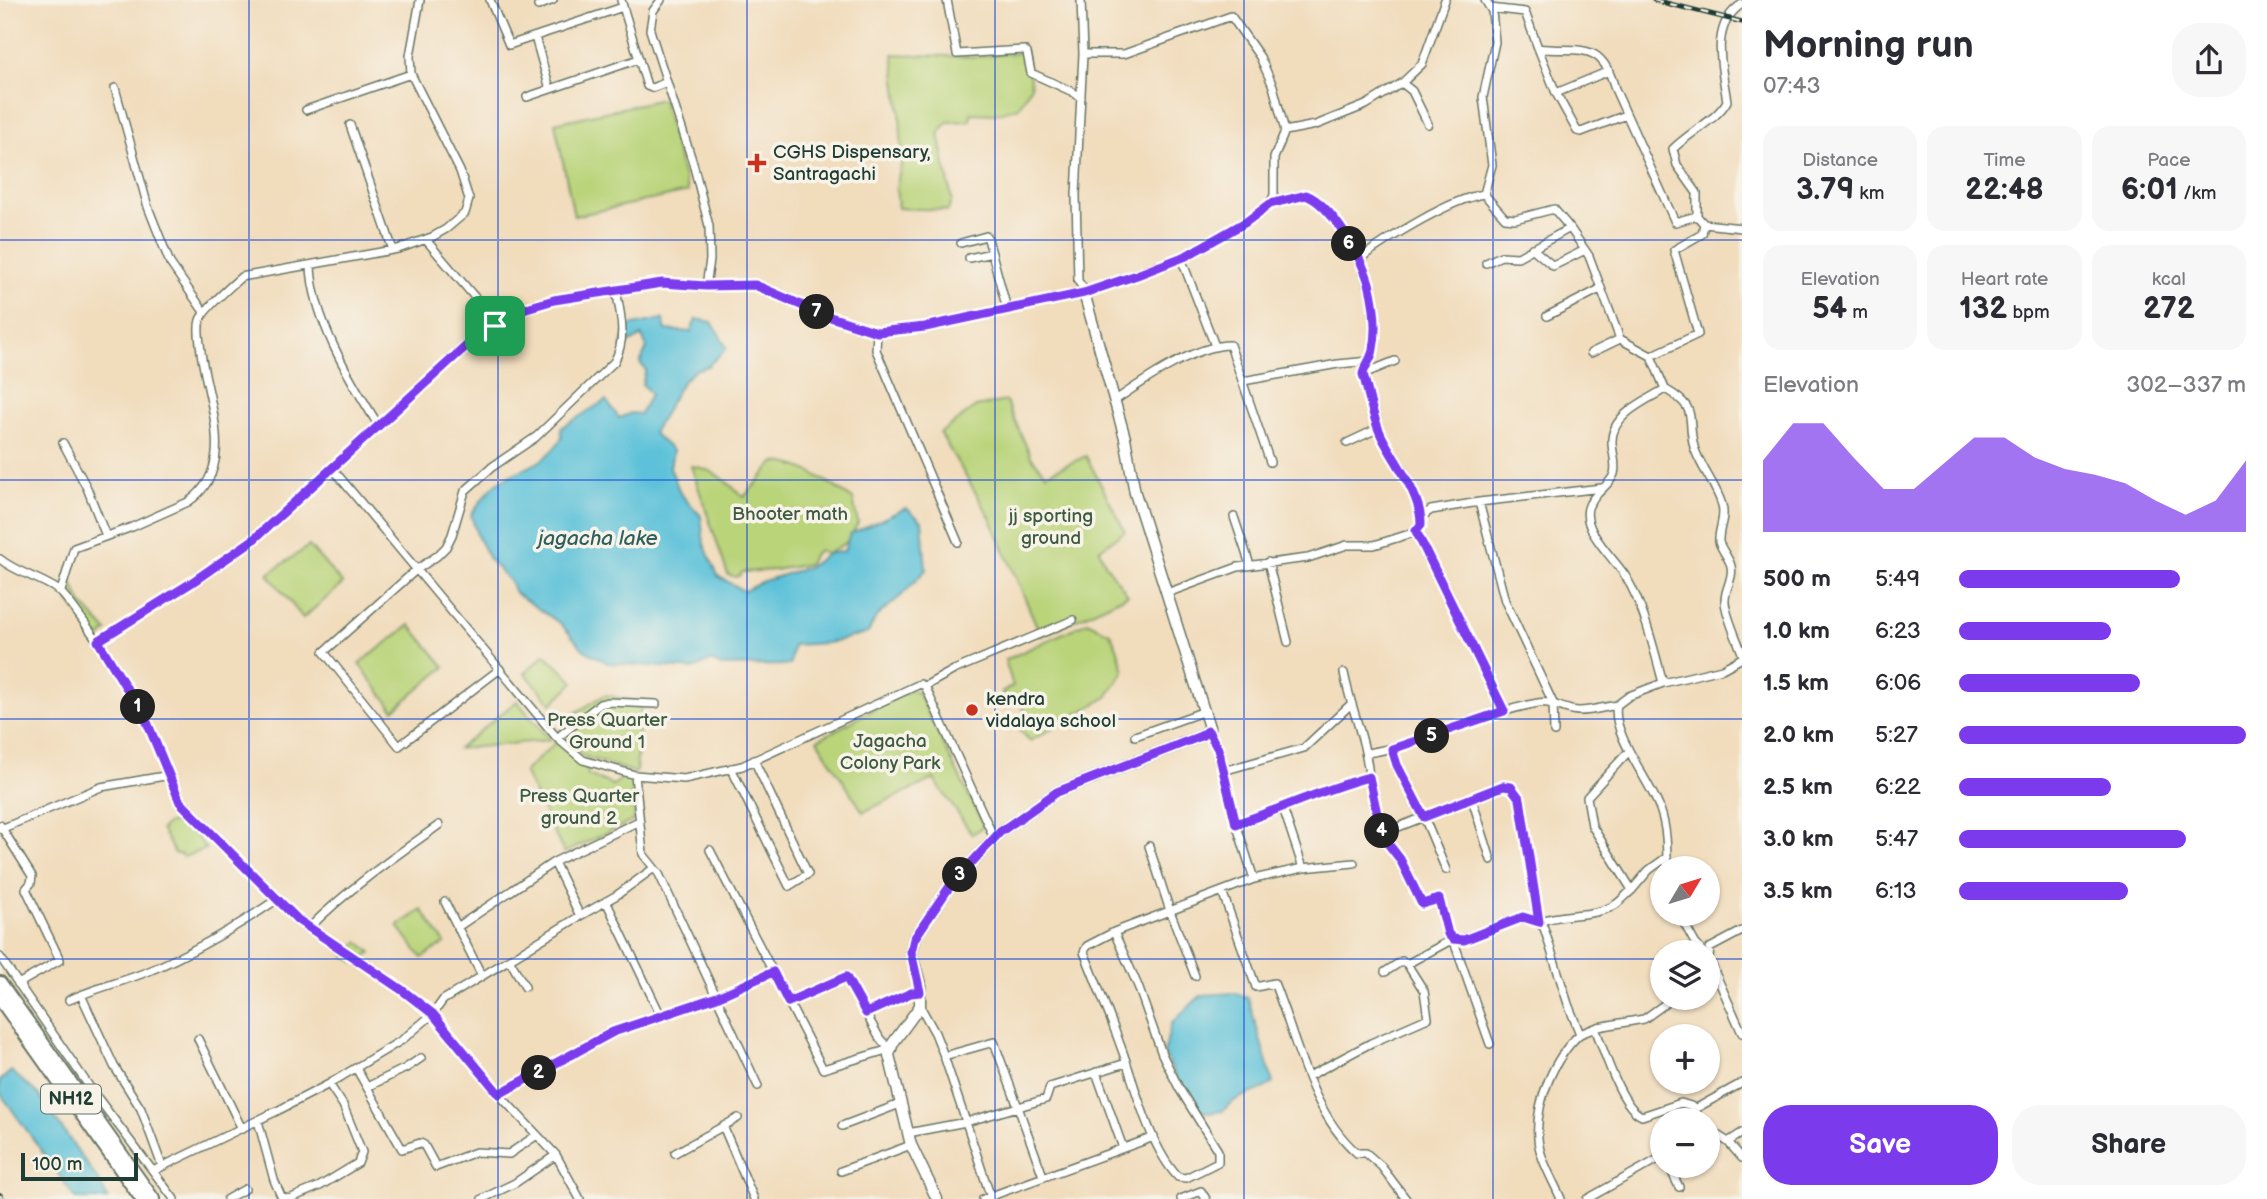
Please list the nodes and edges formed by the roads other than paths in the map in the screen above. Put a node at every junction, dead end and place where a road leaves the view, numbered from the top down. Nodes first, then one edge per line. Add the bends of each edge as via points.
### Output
1 (420, 0) edge
2 (490, 0) edge
3 (554, 0) edge
4 (661, 0) edge
5 (947, 0) edge
6 (1081, 0) edge
7 (1445, 0) edge
8 (1485, 0) edge
9 (622, 4) edge
10 (1742, 4) edge
11 (538, 6) dead end
12 (1490, 8) junction
13 (535, 37) junction
14 (1538, 48) junction
15 (1083, 54) junction
16 (639, 59) junction
17 (1609, 71) junction
18 (411, 74) junction
19 (667, 82) junction
20 (1402, 83) junction
21 (115, 88) dead end
22 (550, 89) junction
23 (1556, 93) junction
24 (527, 97) dead end
25 (1081, 98) junction
26 (306, 110) dead end
27 (1626, 115) junction
28 (1428, 124) dead end
29 (350, 125) dead end
30 (1285, 131) junction
31 (1484, 194) junction
32 (1270, 204) junction
33 (1698, 216) junction
34 (1704, 224) junction
35 (1570, 228) junction
36 (1742, 228) edge
37 (426, 240) junction
38 (961, 243) dead end
39 (1532, 248) junction
40 (393, 250) junction
41 (1585, 250) junction
42 (992, 253) junction
43 (969, 258) dead end
44 (1181, 258) junction
45 (1358, 260) junction
46 (1486, 263) dead end
47 (311, 265) junction
48 (706, 286) junction
49 (1600, 289) junction
50 (616, 290) junction
51 (1085, 292) junction
52 (1007, 309) junction
53 (204, 312) junction
54 (1547, 316) dead end
55 (495, 326) junction
56 (877, 332) junction
57 (1620, 339) junction
58 (1215, 346) junction
59 (1591, 353) dead end
60 (1651, 356) junction
61 (1370, 361) junction
62 (1395, 361) dead end
63 (1363, 374) junction
64 (1242, 382) junction
65 (1665, 389) junction
66 (1114, 401) junction
67 (379, 426) junction
68 (1379, 428) junction
69 (63, 443) dead end
70 (1347, 443) dead end
71 (1270, 462) dead end
72 (332, 468) junction
73 (1602, 488) junction
74 (1479, 502) junction
75 (1422, 516) junction
76 (1234, 517) dead end
77 (1416, 531) junction
78 (106, 536) junction
79 (958, 542) dead end
80 (0, 559) edge
81 (1268, 562) junction
82 (1250, 565) junction
83 (416, 570) junction
84 (61, 591) junction
85 (1167, 593) junction
86 (1073, 620) dead end
87 (98, 641) junction
88 (1288, 642) dead end
89 (1742, 656) edge
90 (500, 669) junction
91 (1345, 673) dead end
92 (1664, 683) junction
93 (925, 686) junction
94 (1553, 704) junction
95 (656, 705) dead end
96 (1350, 705) junction
97 (1617, 705) junction
98 (1205, 711) junction
99 (1504, 711) junction
100 (1208, 731) junction
101 (1555, 732) dead end
102 (1135, 736) dead end
103 (557, 738) junction
104 (1392, 749) junction
105 (1629, 751) junction
106 (1367, 754) junction
107 (754, 761) junction
108 (731, 768) junction
109 (1223, 771) junction
110 (170, 775) junction
111 (635, 775) junction
112 (1369, 777) junction
113 (1472, 799) junction
114 (1283, 808) junction
115 (1424, 817) junction
116 (639, 821) junction
117 (1236, 824) junction
118 (439, 825) dead end
119 (1, 828) edge
120 (1382, 833) junction
121 (994, 838) junction
122 (1149, 846) dead end
123 (710, 850) dead end
124 (1667, 856) edge
125 (1492, 860) dead end
126 (554, 862) junction
127 (1354, 863) dead end
128 (654, 868) junction
129 (1303, 868) junction
130 (1650, 869) edge
131 (1446, 870) dead end
132 (1254, 879) junction
133 (1632, 890) junction
134 (1222, 891) junction
135 (276, 900) junction
136 (606, 901) junction
137 (445, 902) dead end
138 (1170, 911) junction
139 (580, 916) junction
140 (1539, 922) junction
141 (459, 926) junction
142 (309, 928) junction
143 (1742, 931) edge
144 (1114, 932) junction
145 (1453, 939) junction
146 (1720, 942) edge
147 (0, 957) edge
148 (509, 959) junction
149 (1407, 964) junction
150 (773, 972) junction
151 (1385, 972) dead end
152 (482, 976) junction
153 (1195, 976) dead end
154 (0, 983) edge
155 (18, 984) junction
156 (1720, 985) edge
157 (525, 987) dead end
158 (920, 992) junction
159 (81, 995) junction
160 (717, 997) junction
161 (0, 999) edge
162 (69, 1000) dead end
163 (788, 1002) junction
164 (920, 1006) junction
165 (1656, 1010) edge
166 (866, 1013) junction
167 (433, 1014) junction
168 (661, 1016) junction
169 (1595, 1028) junction
170 (1742, 1033) edge
171 (1580, 1034) junction
172 (198, 1040) dead end
173 (1490, 1044) dead end
174 (890, 1049) junction
175 (944, 1056) junction
176 (421, 1058) dead end
177 (1126, 1062) junction
178 (356, 1068) junction
179 (1096, 1072) junction
180 (1310, 1076) junction
181 (1742, 1083) edge
182 (329, 1084) junction
183 (758, 1086) dead end
184 (367, 1087) junction
185 (499, 1094) junction
186 (900, 1104) junction
187 (1018, 1107) junction
188 (1666, 1108) edge
189 (1692, 1108) edge
190 (1697, 1108) edge
191 (1650, 1113) edge
192 (738, 1118) dead end
193 (258, 1121) junction
194 (966, 1122) junction
195 (723, 1126) junction
196 (842, 1126) dead end
197 (242, 1129) junction
198 (908, 1133) junction
199 (1742, 1133) edge
200 (537, 1135) junction
201 (1154, 1137) junction
202 (1720, 1137) edge
203 (1728, 1142) junction
204 (911, 1145) junction
205 (1123, 1148) junction
206 (675, 1153) dead end
207 (556, 1155) junction
208 (1742, 1158) edge
209 (1650, 1164) edge
210 (162, 1166) junction
211 (153, 1171) junction
212 (841, 1171) dead end
213 (1043, 1176) junction
214 (1675, 1178) edge
215 (1679, 1187) dead end
216 (245, 1189) dead end
217 (988, 1198) edge
218 (142, 1199) edge
219 (153, 1199) edge
220 (174, 1199) edge
221 (227, 1199) edge
222 (288, 1199) edge
223 (482, 1199) edge
224 (580, 1199) edge
225 (754, 1199) edge
226 (937, 1199) edge
227 (1181, 1199) edge
228 (1206, 1199) edge
229 (1406, 1199) edge
230 (1561, 1199) edge
231 (1587, 1199) edge

1 - 18 street
2 - 13 street via 509,45
3 - 11 street
4 - 19 street via 653,11 650,30
5 - 25 street via 957,54 1024,50 1031,73
6 - 15 street
7 - 20 street via 1422,64
8 - 12 street
9 - 13 street
9 - 16 street
10 - 33 street via 1731,11 1720,39 1724,108 1673,149 1677,165 1698,193
12 - 14 street via 1525,12
12 - 31 street via 1495,41 1483,97 1492,165
13 - 22 street
14 - 17 street via 1587,52 1600,58
14 - 23 street
15 - 25 street
15 - 30 street via 1124,54 1231,16 1260,57
16 - 19 street via 647,86
16 - 22 street
17 - 23 street
17 - 27 street
18 - 26 street
18 - 37 street via 460,171 469,199 462,217
19 - 48 street via 709,226
20 - 28 street via 1412,91
20 - 30 street via 1366,106
21 - 53 street via 148,207 170,263
22 - 24 street
23 - 27 street via 1577,131
25 - 51 street via 1076,195 1078,281
27 - 33 street via 1675,222
29 - 40 street
30 - 32 street via 1274,158
31 - 35 street via 1505,218 1554,209
31 - 45 street via 1439,211
32 - 44 street
32 - 45 street via 1306,195 1314,198 1336,221
33 - 34 street
34 - 36 street
34 - 60 street via 1702,234 1674,250 1698,334
35 - 39 street
35 - 41 street
37 - 40 street
37 - 55 street
38 - 42 street via 986,236
39 - 41 street via 1553,266
39 - 46 street via 1518,257 1501,256
40 - 47 street
41 - 49 street
42 - 43 street
42 - 52 street
44 - 51 street
44 - 58 street
45 - 61 street via 1373,303
47 - 53 street via 240,277
47 - 67 street via 316,303 356,390
48 - 50 street via 662,283
48 - 56 street via 755,285
49 - 54 street
49 - 57 street
50 - 55 street via 520,310
50 - 83 street via 622,321 621,349 614,362 536,437 465,491 446,547
51 - 52 street
51 - 66 main road
52 - 56 street
53 - 78 street via 200,342 217,435 215,466 188,502
55 - 67 street via 475,338
56 - 79 street via 876,350
57 - 59 street
57 - 60 street
58 - 64 street via 1230,345
58 - 66 street via 1139,383
60 - 65 street
61 - 63 street
61 - 64 street
62 - 63 street
63 - 68 street
64 - 71 street
65 - 73 street via 1620,418 1613,428 1613,476
65 - 89 street via 1677,396 1692,416 1695,448 1723,506 1719,543 1732,577 1725,603
66 - 85 main road via 1135,493
67 - 72 street
68 - 70 street
68 - 75 street
69 - 78 street
72 - 83 street
72 - 87 street via 253,540
73 - 74 street
73 - 92 street via 1588,508 1588,521 1626,578
74 - 75 street via 1431,510
74 - 94 street via 1505,600
75 - 77 street
76 - 82 street
77 - 81 street via 1374,545 1347,545 1308,558
77 - 99 street
78 - 84 street via 74,548
80 - 84 street
81 - 82 street
81 - 88 street
82 - 85 street
83 - 90 street
83 - 90 street via 324,652 399,746
84 - 87 street
85 - 98 main road
86 - 93 street
87 - 110 street via 147,722
89 - 92 street via 1722,669
90 - 103 street
91 - 96 street
92 - 97 street
93 - 107 street via 919,684
93 - 121 street
94 - 97 street via 1580,712
94 - 99 street via 1542,702
94 - 101 street
95 - 103 street via 600,704
96 - 106 street
96 - 109 street via 1304,748
97 - 105 street via 1614,715
98 - 100 main road
98 - 102 street
99 - 104 street
100 - 109 street
100 - 121 main road via 1057,792
103 - 111 street via 583,760
104 - 106 street
104 - 115 street
105 - 124 street via 1660,809
105 - 133 street via 1587,797 1592,826
106 - 112 street
107 - 108 street
107 - 108 street via 808,874 789,886
108 - 111 street via 684,779
109 - 117 street
110 - 119 street via 101,788
110 - 135 street via 180,802
111 - 116 street
112 - 114 street
112 - 120 street
113 - 115 street
113 - 125 street
113 - 140 street via 1503,786 1511,787 1520,799
114 - 117 street
114 - 129 street
115 - 120 street
115 - 131 street
116 - 126 street
116 - 128 street via 643,854
117 - 132 street
118 - 142 street
119 - 155 street via 32,876 26,889 60,960
120 - 145 street via 1422,904 1439,899
121 - 158 main road via 950,886 914,939 911,952
122 - 138 street
123 - 150 street
126 - 139 street
126 - 141 street
127 - 129 street
128 - 136 street
128 - 160 street
129 - 132 street
130 - 133 street
132 - 134 street
133 - 140 street via 1614,905
134 - 138 street
134 - 180 street via 1256,987 1274,983
135 - 142 street
135 - 159 street via 228,932 160,966
136 - 139 street
136 - 168 street
137 - 141 street
138 - 144 street
138 - 153 street
139 - 148 street
140 - 145 street via 1523,917 1464,940
140 - 171 street
141 - 152 street
142 - 167 street
143 - 146 street
144 - 177 street via 1084,952
144 - 201 street via 1162,1054 1218,1151 1218,1162 1186,1178 1178,1177
145 - 149 street
145 - 173 street
147 - 155 street
148 - 152 street
148 - 157 street
149 - 151 street via 1402,961
149 - 180 street via 1424,991 1428,1018
150 - 160 street
150 - 163 street
152 - 167 street via 443,1000
154 - 219 highway, NH12
155 - 211 street
156 - 170 street
158 - 164 main road
158 - 166 street
159 - 162 street
159 - 210 street via 114,1066 141,1109
160 - 168 street
160 - 183 street
161 - 218 highway, NH12
163 - 166 street via 846,977
163 - 174 street via 823,1069
164 - 174 main road
164 - 175 street
165 - 169 street via 1644,1019
166 - 174 street
167 - 178 street
167 - 185 street
168 - 185 street via 613,1032
169 - 171 street
169 - 191 street via 1632,1111 1642,1116
171 - 230 street via 1551,1073 1539,1115 1538,1139
172 - 197 street
174 - 186 main road
175 - 187 street via 994,1042
175 - 194 street
176 - 184 street
177 - 179 street
177 - 201 street
178 - 182 street
178 - 184 street
179 - 187 street via 1050,1087 1046,1099
179 - 205 street
180 - 229 street via 1312,1091 1345,1142 1381,1166
181 - 190 street
182 - 193 street
182 - 222 street via 362,1152 358,1163
184 - 200 street via 402,1149 424,1145 436,1167 476,1152 509,1154
185 - 200 street
186 - 196 street
186 - 198 main road
187 - 194 street
187 - 213 street
188 - 189 street via 1681,1103
192 - 195 street
193 - 197 street
193 - 222 street via 274,1180 281,1196
194 - 198 street
194 - 217 street
195 - 206 street
195 - 225 street
197 - 210 street
198 - 204 main road
199 - 203 street
200 - 207 street
201 - 205 street
202 - 203 street
203 - 208 street
204 - 212 street
204 - 226 main road
205 - 213 street
207 - 223 street
207 - 224 street
209 - 231 street
210 - 211 street
211 - 220 street
213 - 217 street
214 - 215 street
216 - 221 street
227 - 228 street via 1201,1191

